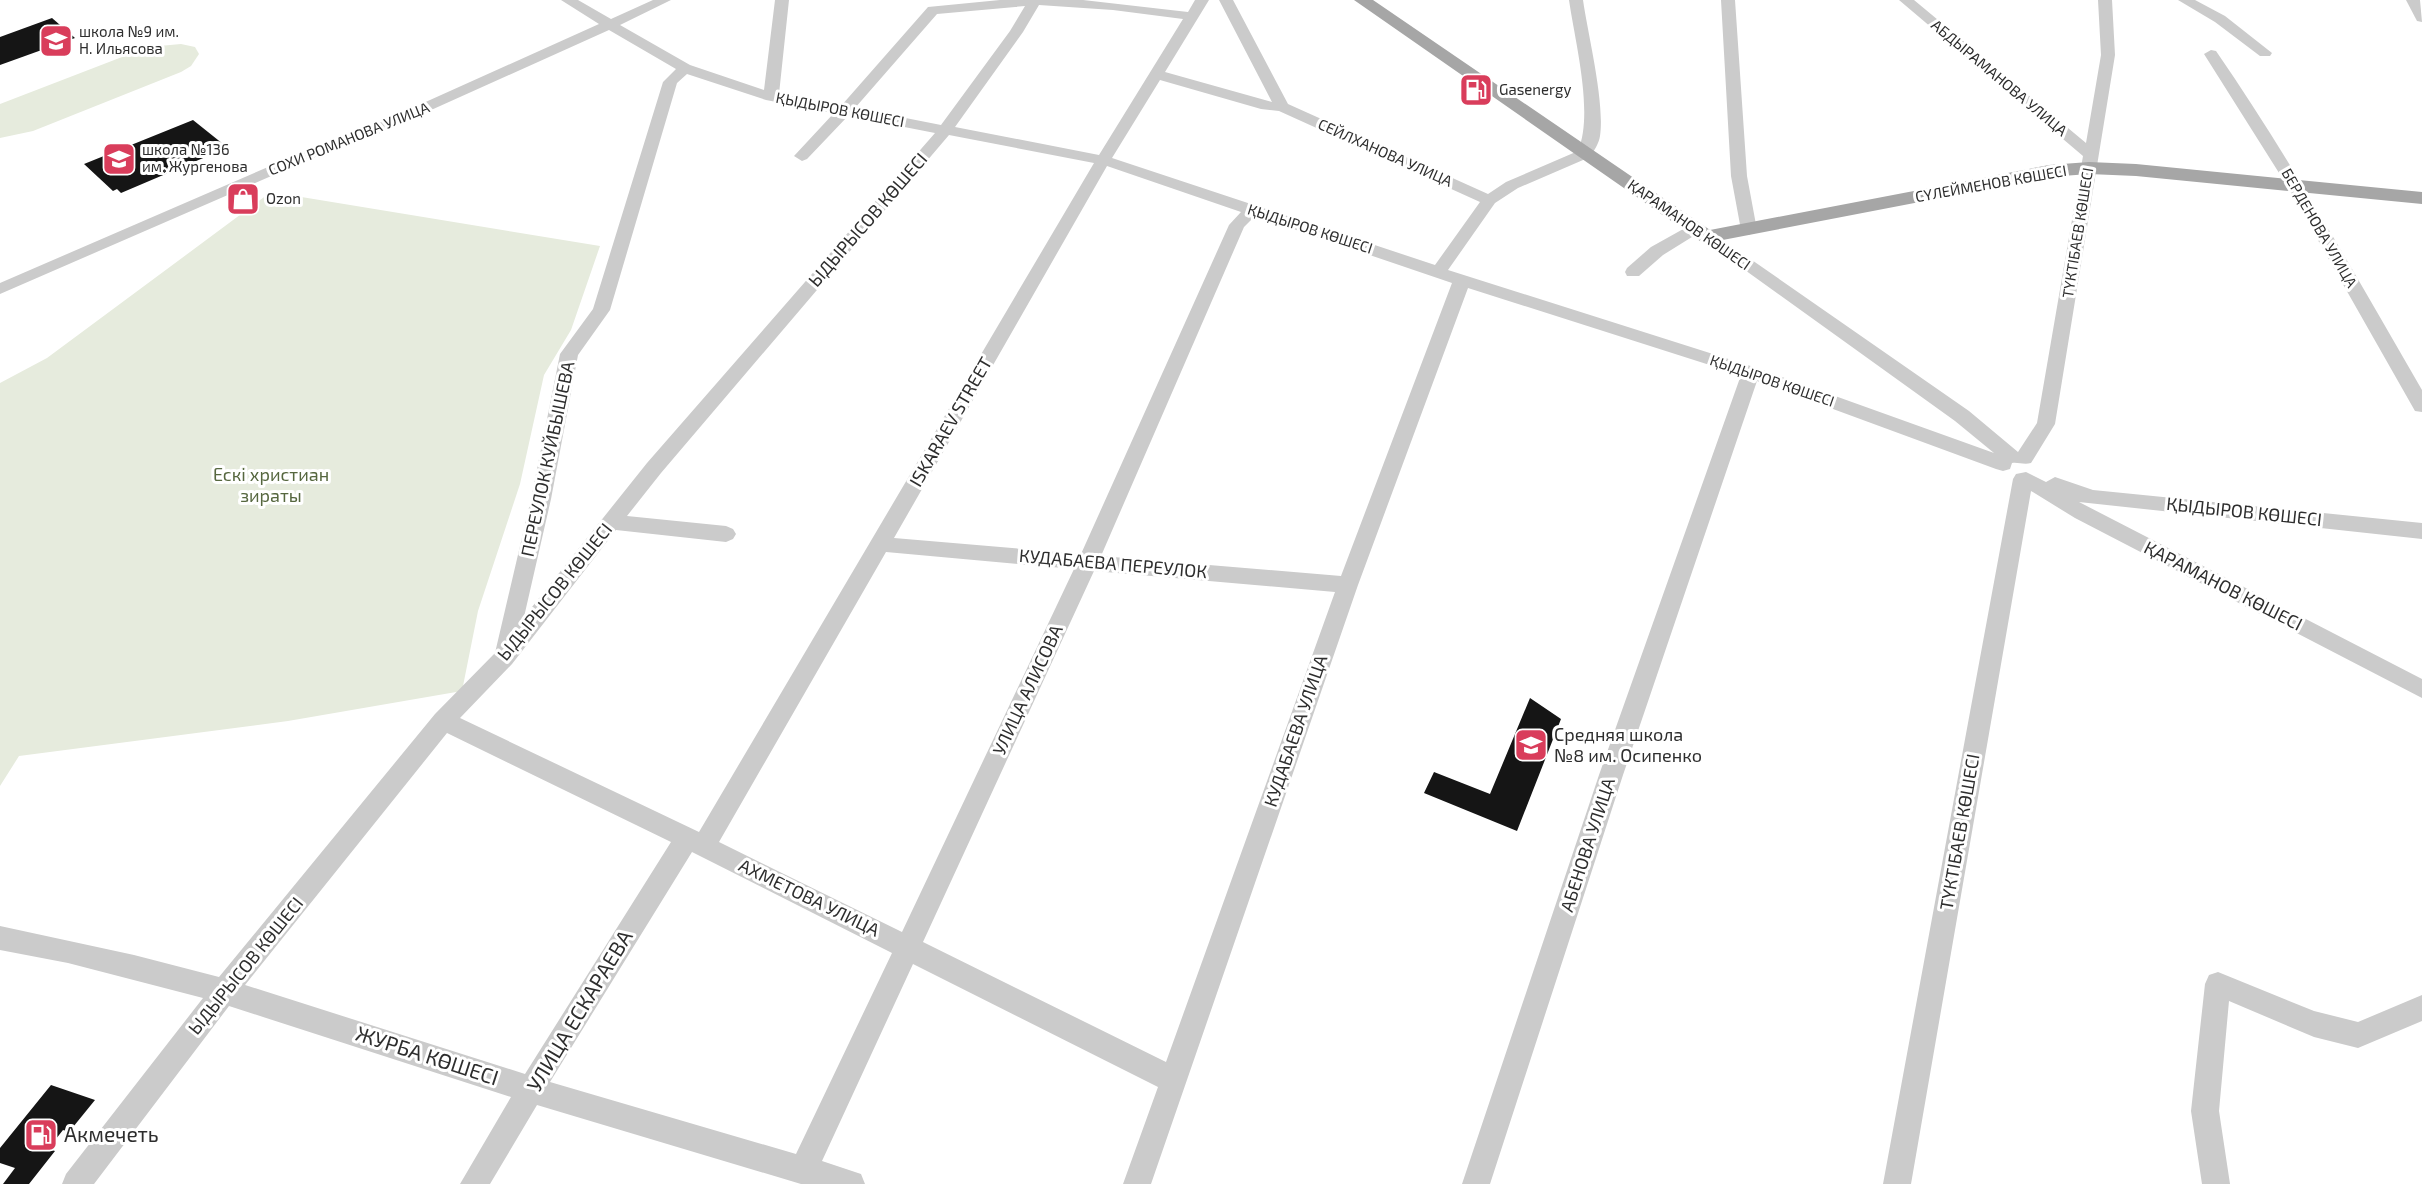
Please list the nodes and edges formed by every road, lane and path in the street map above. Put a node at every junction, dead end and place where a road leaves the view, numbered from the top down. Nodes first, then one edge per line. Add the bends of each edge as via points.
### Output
1 (568, 0) edge
2 (664, 0) edge
3 (782, 0) edge
4 (1035, 0) edge
5 (1202, 0) edge
6 (1226, 0) edge
7 (1362, 0) edge
8 (1576, 0) edge
9 (1728, 0) edge
10 (1906, 0) edge
11 (2105, 0) edge
12 (2185, 0) edge
13 (2407, 0) edge
14 (2413, 0) edge
15 (1191, 16) junction
16 (2422, 18) edge
17 (612, 25) junction
18 (2265, 53) dead end
19 (2211, 54) dead end
20 (685, 68) junction
21 (1156, 74) junction
22 (771, 97) junction
23 (1282, 107) junction
24 (844, 112) junction
25 (945, 130) junction
26 (1585, 154) junction
27 (802, 156) dead end
28 (1104, 160) junction
29 (2090, 162) junction
30 (2294, 184) junction
31 (2422, 198) edge
32 (1489, 200) junction
33 (1252, 210) junction
34 (1749, 230) junction
35 (1700, 232) junction
36 (1439, 271) junction
37 (1633, 272) dead end
38 (1462, 280) junction
39 (0, 290) edge
40 (1751, 372) junction
41 (2422, 406) edge
42 (2021, 468) junction
43 (2087, 505) junction
44 (612, 522) junction
45 (2422, 531) edge
46 (726, 534) dead end
47 (879, 544) junction
48 (1088, 562) junction
49 (1348, 585) junction
50 (504, 657) junction
51 (2422, 689) edge
52 (443, 721) junction
53 (696, 842) junction
54 (0, 938) edge
55 (908, 947) junction
56 (225, 990) junction
57 (2422, 1008) edge
58 (1173, 1080) junction
59 (532, 1091) junction
60 (806, 1175) edge
61 (76, 1184) edge
62 (474, 1184) edge
63 (851, 1184) edge
64 (1137, 1184) edge
65 (1476, 1184) edge
66 (1897, 1184) edge
67 (2216, 1184) edge

1 - 17 street, ҚЫДЫРОВ КӨШЕСІ
2 - 17 street, СОХИ РОМАНОВА УЛИЦА
3 - 22 street
4 - 15 street
4 - 24 street via 933,10
4 - 25 street, ЫДЫРЫСОВ КӨШЕСІ
5 - 15 street, ISKARAEV STREET
6 - 23 street
7 - 26 main road, ҚАРАМАНОВ КӨШЕСІ
8 - 26 street via 1591,100 1592,136
9 - 34 street via 1739,176
10 - 29 street, АБДЫРАМАНОВА УЛИЦА
11 - 29 street, ТҮКТІБАЕВ КӨШЕСІ via 2108,55
12 - 18 street
13 - 14 street
14 - 16 street
15 - 21 street, ISKARAEV STREET
17 - 20 street, ҚЫДЫРОВ КӨШЕСІ
17 - 39 street, СОХИ РОМАНОВА УЛИЦА
19 - 30 street, БЕРДЕНОВА УЛИЦА
20 - 22 street, ҚЫДЫРОВ КӨШЕСІ
20 - 50 street, ПЕРЕУЛОК КУЙБЫШЕВА via 670,82 602,310 569,354 541,499
21 - 23 street, СЕЙЛХАНОВА УЛИЦА via 1266,106
21 - 28 street, ISKARAEV STREET
22 - 24 street, ҚЫДЫРОВ КӨШЕСІ
23 - 32 street, СЕЙЛХАНОВА УЛИЦА
24 - 25 street, ҚЫДЫРОВ КӨШЕСІ
24 - 27 street
25 - 28 street, ҚЫДЫРОВ КӨШЕСІ
25 - 44 street, ЫДЫРЫСОВ КӨШЕСІ
26 - 32 street via 1512,185
26 - 35 main road, ҚАРАМАНОВ КӨШЕСІ
28 - 33 street, ҚЫДЫРОВ КӨШЕСІ
28 - 47 street, ISKARAEV STREET
29 - 30 main road, СҮЛЕЙМЕНОВ КӨШЕСІ
29 - 34 main road, СҮЛЕЙМЕНОВ КӨШЕСІ
29 - 42 street, ТҮКТІБАЕВ КӨШЕСІ via 2046,424
30 - 31 main road, СҮЛЕЙМЕНОВ КӨШЕСІ
30 - 41 street, БЕРДЕНОВА УЛИЦА
32 - 36 street
33 - 36 street, ҚЫДЫРОВ КӨШЕСІ
33 - 48 street, УЛИЦА АЛИСОВА via 1237,225
34 - 35 main road, СҮЛЕЙМЕНОВ КӨШЕСІ
35 - 37 street via 1657,250
35 - 42 street, ҚАРАМАНОВ КӨШЕСІ via 1962,416
36 - 38 street, ҚЫДЫРОВ КӨШЕСІ
38 - 40 street, ҚЫДЫРОВ КӨШЕСІ
38 - 49 street, КУДАБАЕВА УЛИЦА
40 - 42 street, ҚЫДЫРОВ КӨШЕСІ
40 - 65 street, АБЕНОВА УЛИЦА via 1611,775
42 - 43 street, ҚАРАМАНОВ КӨШЕСІ
42 - 66 street, ТҮКТІБАЕВ КӨШЕСІ
43 - 45 street, ҚЫДЫРОВ КӨШЕСІ
43 - 51 street, ҚАРАМАНОВ КӨШЕСІ
44 - 46 street
44 - 50 street, ЫДЫРЫСОВ КӨШЕСІ
47 - 48 street, КУДАБАЕВА ПЕРЕУЛОК
47 - 53 street, ISKARAEV STREET
48 - 49 street, КУДАБАЕВА ПЕРЕУЛОК
48 - 55 street, УЛИЦА АЛИСОВА
49 - 58 street, КУДАБАЕВА УЛИЦА
50 - 52 street, ЫДЫРЫСОВ КӨШЕСІ
52 - 53 street, АХМЕТОВА УЛИЦА
52 - 56 street, ЫДЫРЫСОВ КӨШЕСІ
53 - 55 street, АХМЕТОВА УЛИЦА
53 - 59 street, УЛИЦА ЕСКАРАЕВА via 548,1061
54 - 56 street, ЖУРБА КӨШЕСІ
55 - 58 street, АХМЕТОВА УЛИЦА
55 - 60 street, УЛИЦА АЛИСОВА
56 - 59 street, ЖУРБА КӨШЕСІ
56 - 61 street, ЫДЫРЫСОВ КӨШЕСІ
57 - 67 street via 2358,1035 2313,1024 2218,984 2205,1111
58 - 64 street, КУДАБАЕВА УЛИЦА
59 - 60 street, ЖУРБА КӨШЕСІ
59 - 62 street, УЛИЦА ЕСКАРАЕВА
60 - 63 street, ЖУРБА КӨШЕСІ

